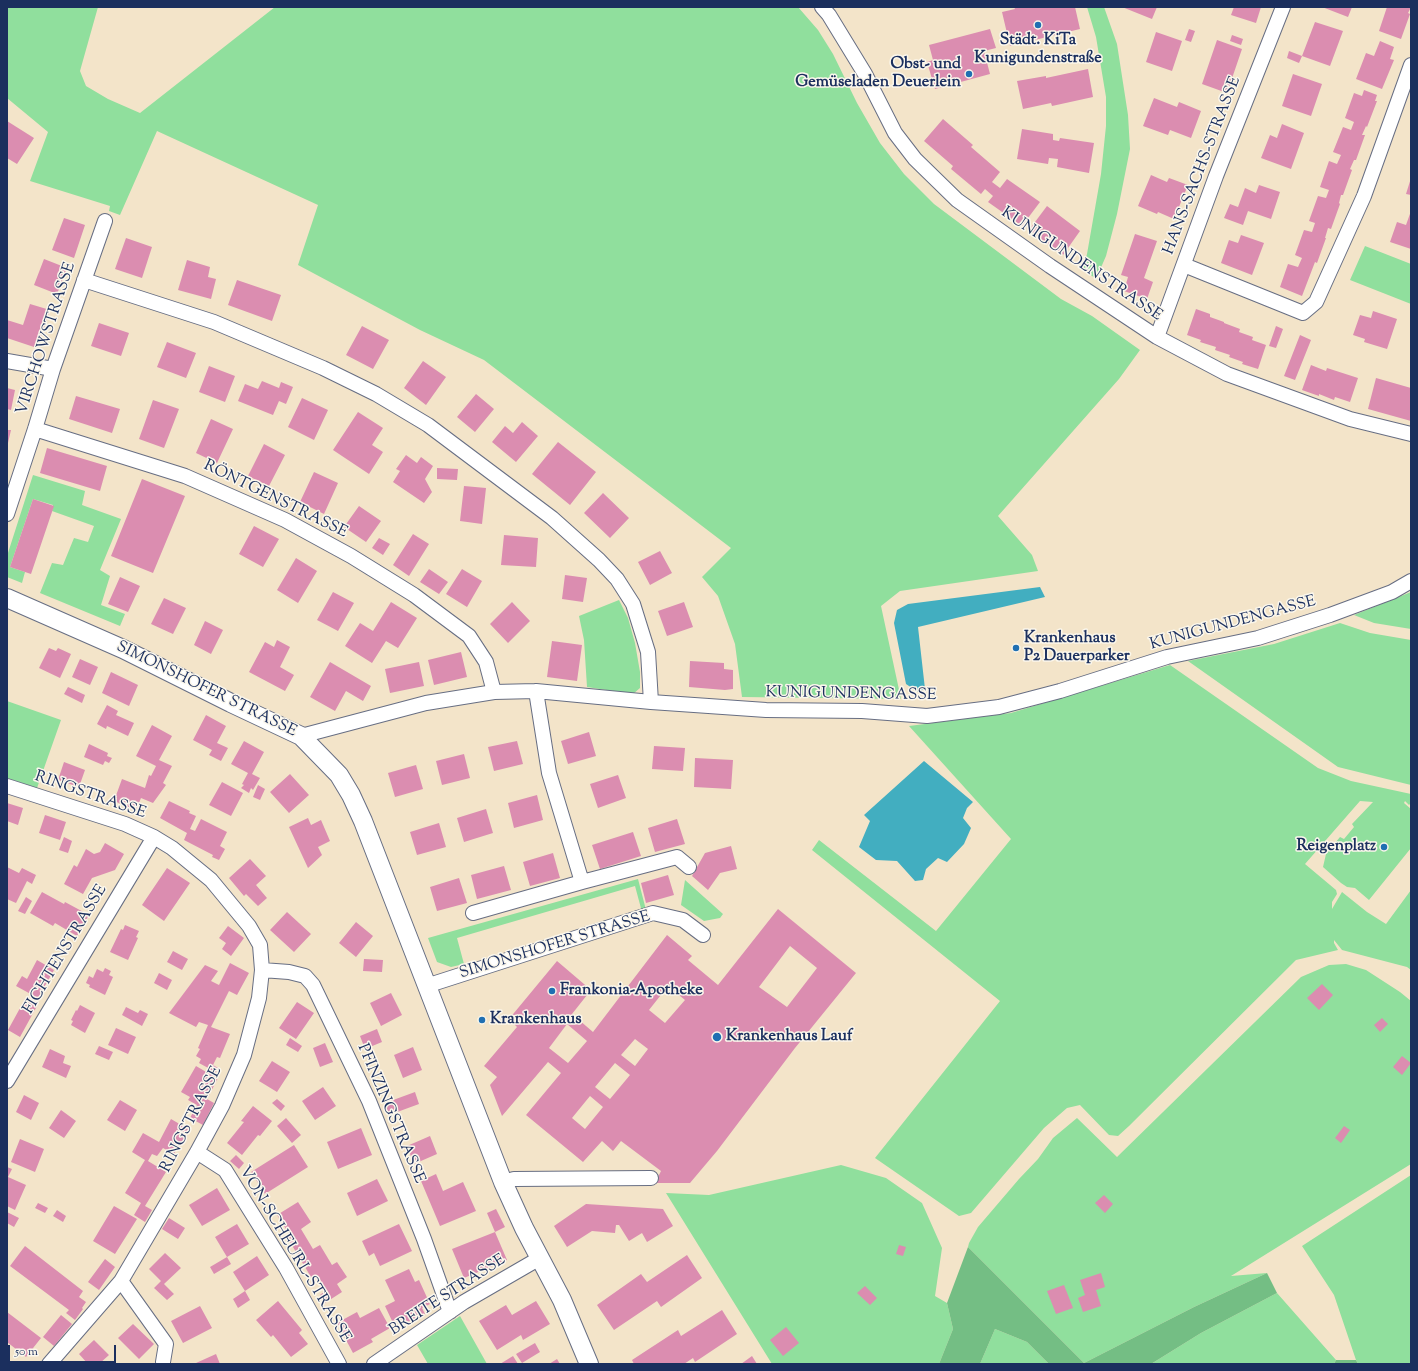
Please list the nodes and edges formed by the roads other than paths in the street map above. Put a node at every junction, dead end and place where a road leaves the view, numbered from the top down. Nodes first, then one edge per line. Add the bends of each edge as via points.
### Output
1 (822, 7) edge
2 (1283, 7) edge
3 (1411, 65) edge
4 (105, 221) dead end
5 (1184, 265) junction
6 (84, 280) junction
7 (1157, 337) junction
8 (7, 361) edge
9 (53, 369) junction
10 (35, 429) junction
11 (1411, 434) edge
12 (7, 514) edge
13 (1411, 581) edge
14 (7, 598) edge
15 (536, 691) junction
16 (494, 692) junction
17 (651, 702) junction
18 (301, 736) junction
19 (7, 786) edge
20 (154, 837) junction
21 (689, 867) dead end
22 (582, 882) junction
23 (473, 913) dead end
24 (703, 936) dead end
25 (262, 970) junction
26 (426, 986) junction
27 (11, 1066) edge
28 (7, 1081) edge
29 (197, 1152) junction
30 (651, 1178) dead end
31 (503, 1182) junction
32 (540, 1258) junction
33 (120, 1281) junction
34 (450, 1312) junction
35 (163, 1362) dead end
36 (49, 1364) edge
37 (339, 1364) edge
38 (374, 1364) edge
39 (589, 1364) edge

1 - 7 street, KUNIGUNDENSTRASSE via 865,74 895,133 915,159 957,200
2 - 5 street, HANS-SACHS-STRASSE via 1216,176
3 - 5 street via 1364,196 1316,302 1303,313
4 - 6 street, VIRCHOWSTRASSE
5 - 7 street, HANS-SACHS-STRASSE
6 - 9 street, VIRCHOWSTRASSE
6 - 17 street via 214,322 323,368 376,394 428,425 552,518 617,579 633,604 648,652
7 - 11 street, KUNIGUNDENSTRASSE via 1227,374 1350,419
8 - 9 street
9 - 10 street, VIRCHOWSTRASSE
10 - 12 street, VIRCHOWSTRASSE
10 - 16 street, RÖNTGENSTRASSE via 186,476 285,520 351,556 414,595 469,636 486,662
13 - 17 street, KUNIGUNDENGASSE via 1392,592 1258,638 1167,657 1067,689 999,707 927,716 766,710
14 - 18 street, SIMONSHOFER STRASSE via 123,649
15 - 16 street, KUNIGUNDENGASSE
15 - 17 street, KUNIGUNDENGASSE
15 - 22 street via 549,773
16 - 18 street, KUNIGUNDENGASSE via 426,703
18 - 26 street, SIMONSHOFER STRASSE via 339,775 351,795
19 - 20 street, RINGSTRASSE via 111,819
20 - 25 street, RINGSTRASSE via 172,848 211,880 246,922 260,945
20 - 27 street, FICHTENSTRASSE
21 - 22 street via 677,858
22 - 23 street
24 - 26 street, SIMONSHOFER STRASSE via 683,920 653,913
25 - 29 street, RINGSTRASSE via 259,998 244,1055 222,1106
25 - 34 street, PFINZINGSTRASSE via 305,976 313,985 369,1101
26 - 31 street, SIMONSHOFER STRASSE
27 - 28 street, FICHTENSTRASSE
29 - 33 street, RINGSTRASSE
29 - 37 street, VON-SCHEURL-STRASSE via 225,1170 286,1268
30 - 31 street via 514,1179
31 - 32 street, SIMONSHOFER STRASSE
32 - 34 street, BREITE STRASSE
32 - 39 street, SIMONSHOFER STRASSE via 562,1300
33 - 35 street via 166,1344
33 - 36 street, RINGSTRASSE
34 - 38 street, BREITE STRASSE

